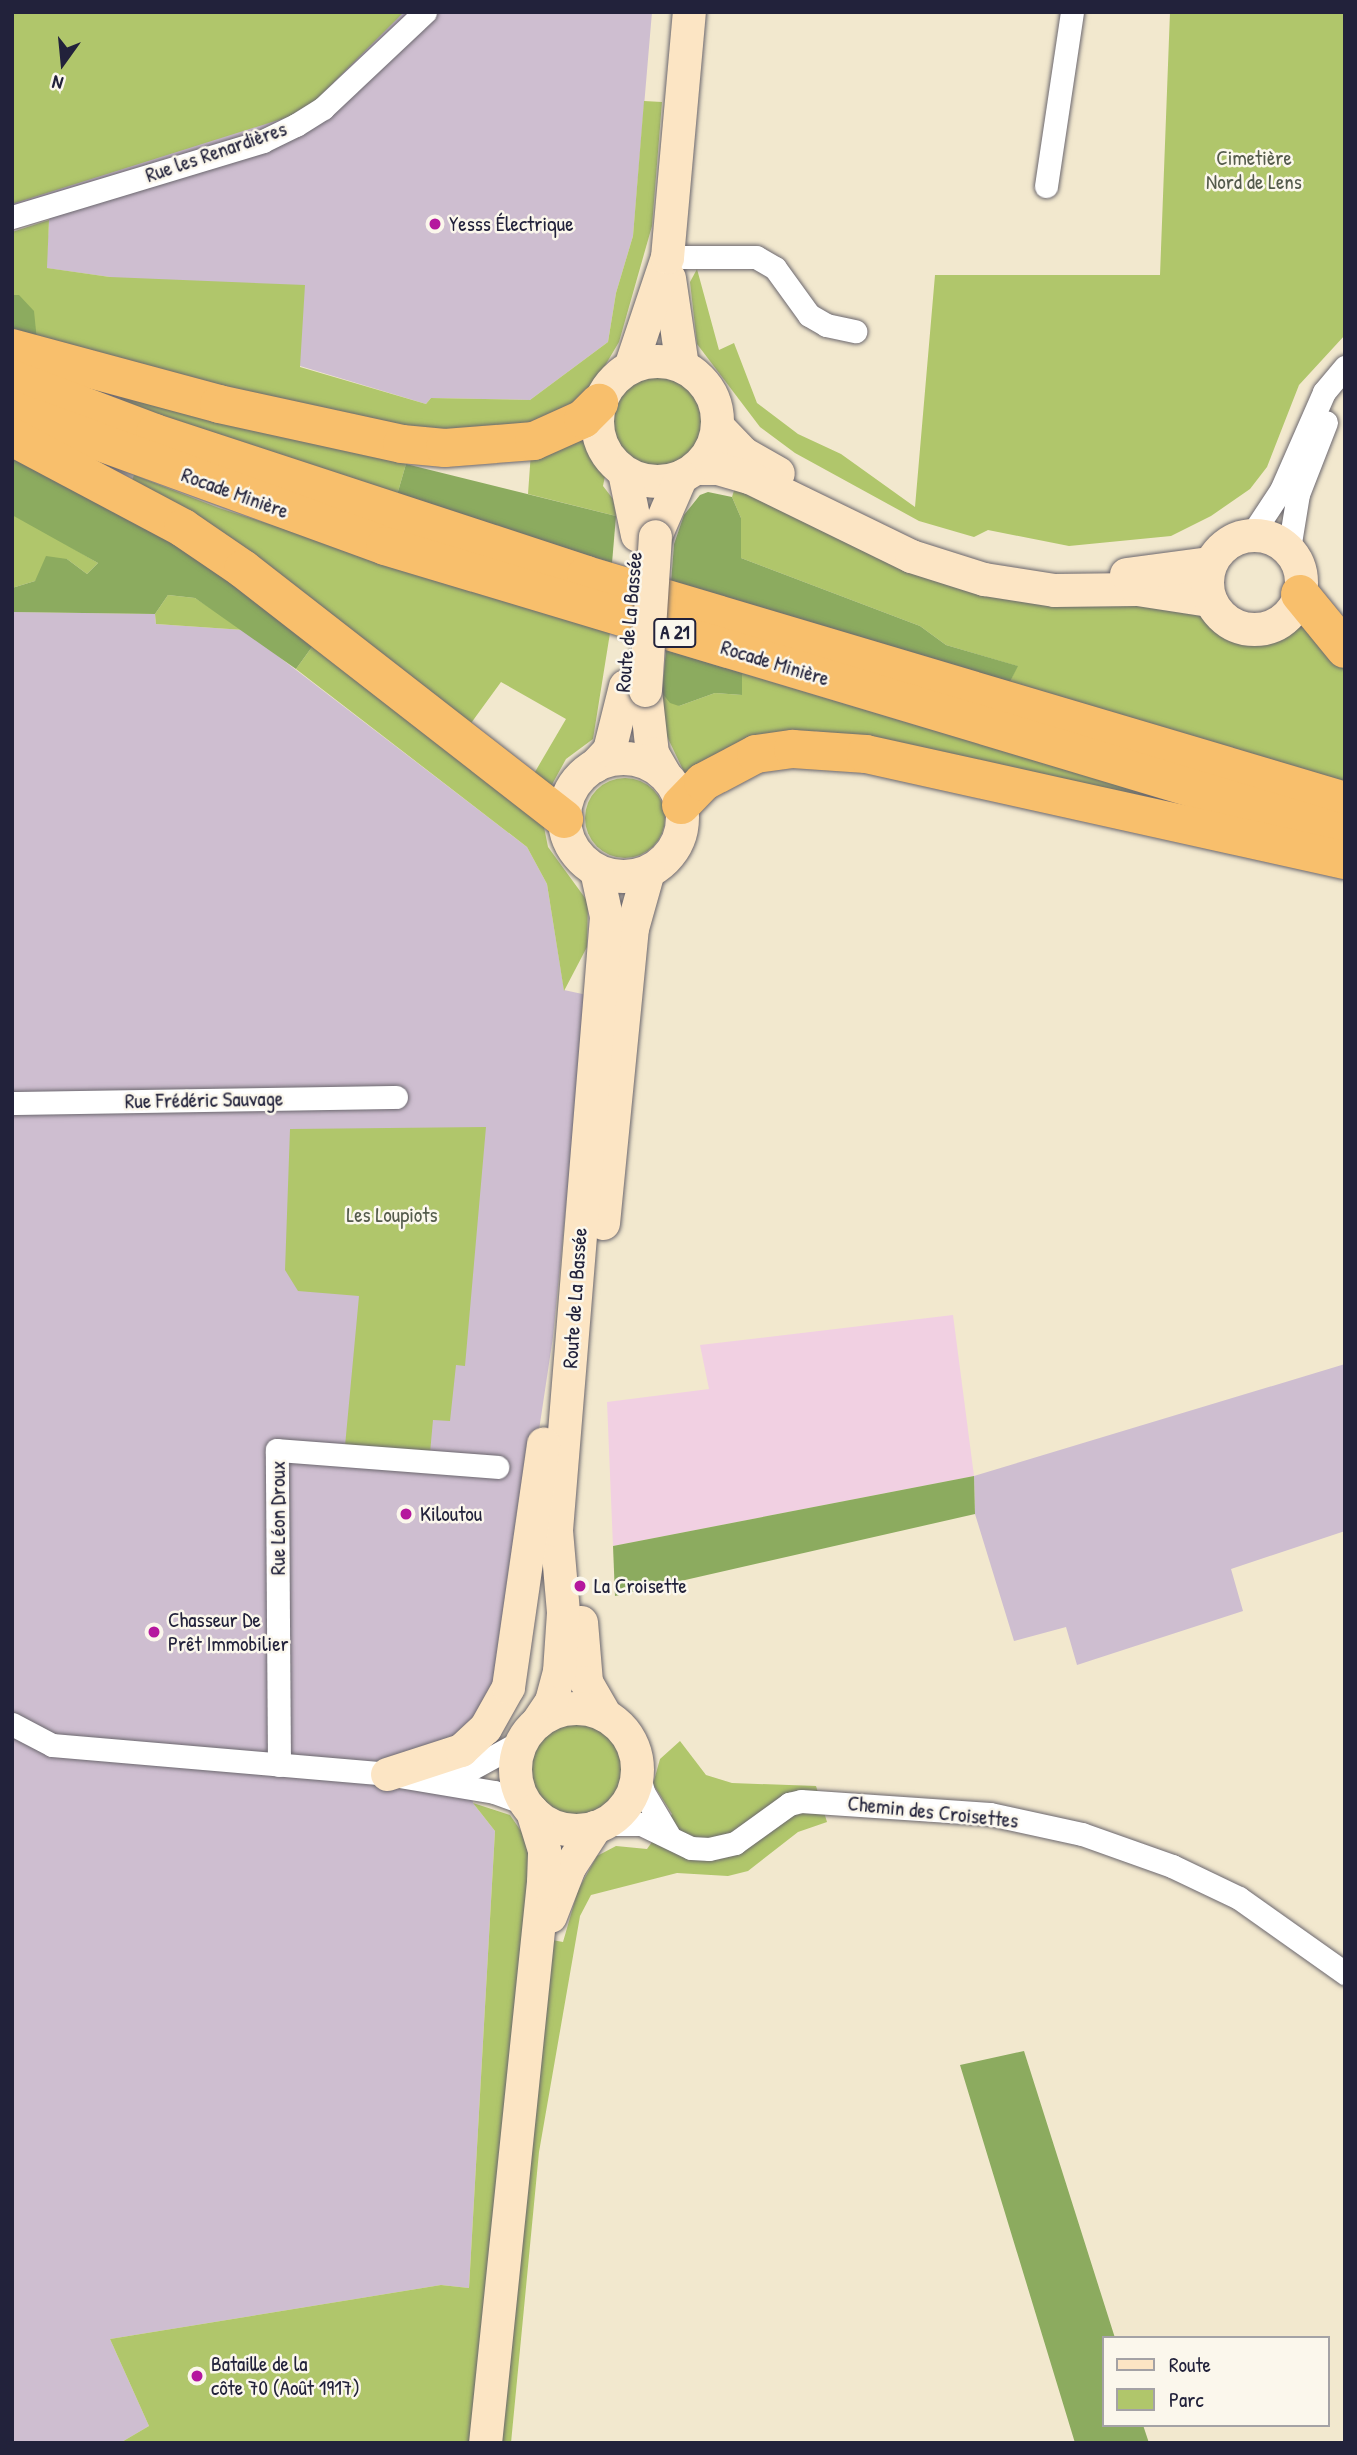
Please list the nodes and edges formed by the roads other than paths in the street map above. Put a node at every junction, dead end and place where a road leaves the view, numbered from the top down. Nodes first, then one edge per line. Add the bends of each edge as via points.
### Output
1 (425, 12) edge
2 (690, 12) edge
3 (1072, 12) edge
4 (1046, 186) dead end
5 (12, 217) edge
6 (667, 257) junction
7 (855, 331) dead end
8 (12, 348) edge
9 (682, 366) junction
10 (630, 367) junction
11 (1345, 367) edge
12 (12, 379) edge
13 (1345, 388) edge
14 (599, 403) junction
15 (12, 410) edge
16 (717, 426) junction
17 (12, 438) edge
18 (624, 472) junction
19 (688, 472) junction
20 (1252, 534) junction
21 (646, 535) junction
22 (1289, 549) junction
23 (1210, 563) junction
24 (1300, 594) junction
25 (1210, 600) junction
26 (1345, 649) edge
27 (635, 688) junction
28 (594, 766) junction
29 (672, 790) junction
30 (1345, 801) edge
31 (564, 819) junction
32 (1345, 834) edge
33 (1345, 860) edge
34 (596, 870) junction
35 (648, 871) junction
36 (396, 1097) dead end
37 (12, 1103) edge
38 (568, 1384) junction
39 (496, 1467) dead end
40 (605, 1715) junction
41 (12, 1724) edge
42 (529, 1731) junction
43 (279, 1765) junction
44 (637, 1769) junction
45 (387, 1774) junction
46 (447, 1782) junction
47 (528, 1807) junction
48 (599, 1826) junction
49 (668, 1835) junction
50 (536, 1951) junction
51 (1345, 1973) edge
52 (485, 2443) edge

1 - 5 street, Rue les Renardières via 323,108 296,125 262,141
2 - 6 main road
3 - 4 street
6 - 7 street via 756,257 775,268 809,315 826,325
6 - 9 main road
6 - 10 main road
8 - 14 highway via 232,407 445,448 534,441 583,419
9 - 10 main road via 665,361
9 - 16 main road via 709,391
10 - 14 main road via 615,378
11 - 20 street via 1324,392 1281,490
12 - 30 highway, Rocade Minière / A 21 via 168,438 573,571
13 - 22 street via 1319,436 1298,494
14 - 18 main road via 597,428 602,445
15 - 32 highway, Rocade Minière / A 21 via 385,545
16 - 19 main road via 714,442
16 - 23 main road via 743,453 783,476 913,542 974,561 1046,574 1090,575 1160,572
17 - 31 highway via 159,514 233,562
18 - 19 main road via 652,480
18 - 21 main road, Route de La Bassée
19 - 21 main road, Route de La Bassée
19 - 25 main road via 717,468 749,477 911,556 984,579 1054,590 1137,589
20 - 22 main road via 1267,536
20 - 23 main road via 1227,543
21 - 27 main road, Route de La Bassée, bridge
22 - 24 main road via 1301,573
23 - 25 main road via 1206,580
24 - 25 main road via 1283,619 1257,629 1224,618
24 - 26 highway
27 - 28 main road, Route de La Bassée via 609,750
27 - 29 main road, Route de La Bassée via 652,754
28 - 29 main road via 629,759
28 - 31 main road via 572,788
29 - 33 highway via 703,782 756,754 793,749 866,754
29 - 35 main road via 676,844
31 - 34 main road via 577,854
34 - 35 main road via 622,876
34 - 38 main road, Route de La Bassée via 606,916
35 - 40 main road, Route de La Bassée via 632,928 575,1531 582,1664 586,1682
36 - 37 street, Rue Frédéric Sauvage
38 - 42 main road, Route de La Bassée via 556,1530 562,1612 559,1671 551,1701
38 - 45 main road via 545,1427 508,1687 485,1728 461,1750
39 - 43 street, Rue Léon Droux via 277,1450
40 - 42 main road via 570,1709
40 - 44 main road via 628,1738
41 - 43 street via 52,1745
42 - 46 street
42 - 47 main road via 515,1772
43 - 45 street
44 - 48 main road via 628,1802
44 - 49 street via 643,1792
45 - 46 street
46 - 47 street via 508,1795
47 - 48 main road via 554,1826
47 - 50 main road via 544,1850
48 - 49 street, Chemin des Croisettes via 641,1824
48 - 50 main road via 569,1867
49 - 51 street, Chemin des Croisettes via 691,1848 722,1846 801,1801 990,1814 1082,1834 1172,1866 1238,1898
50 - 52 main road

